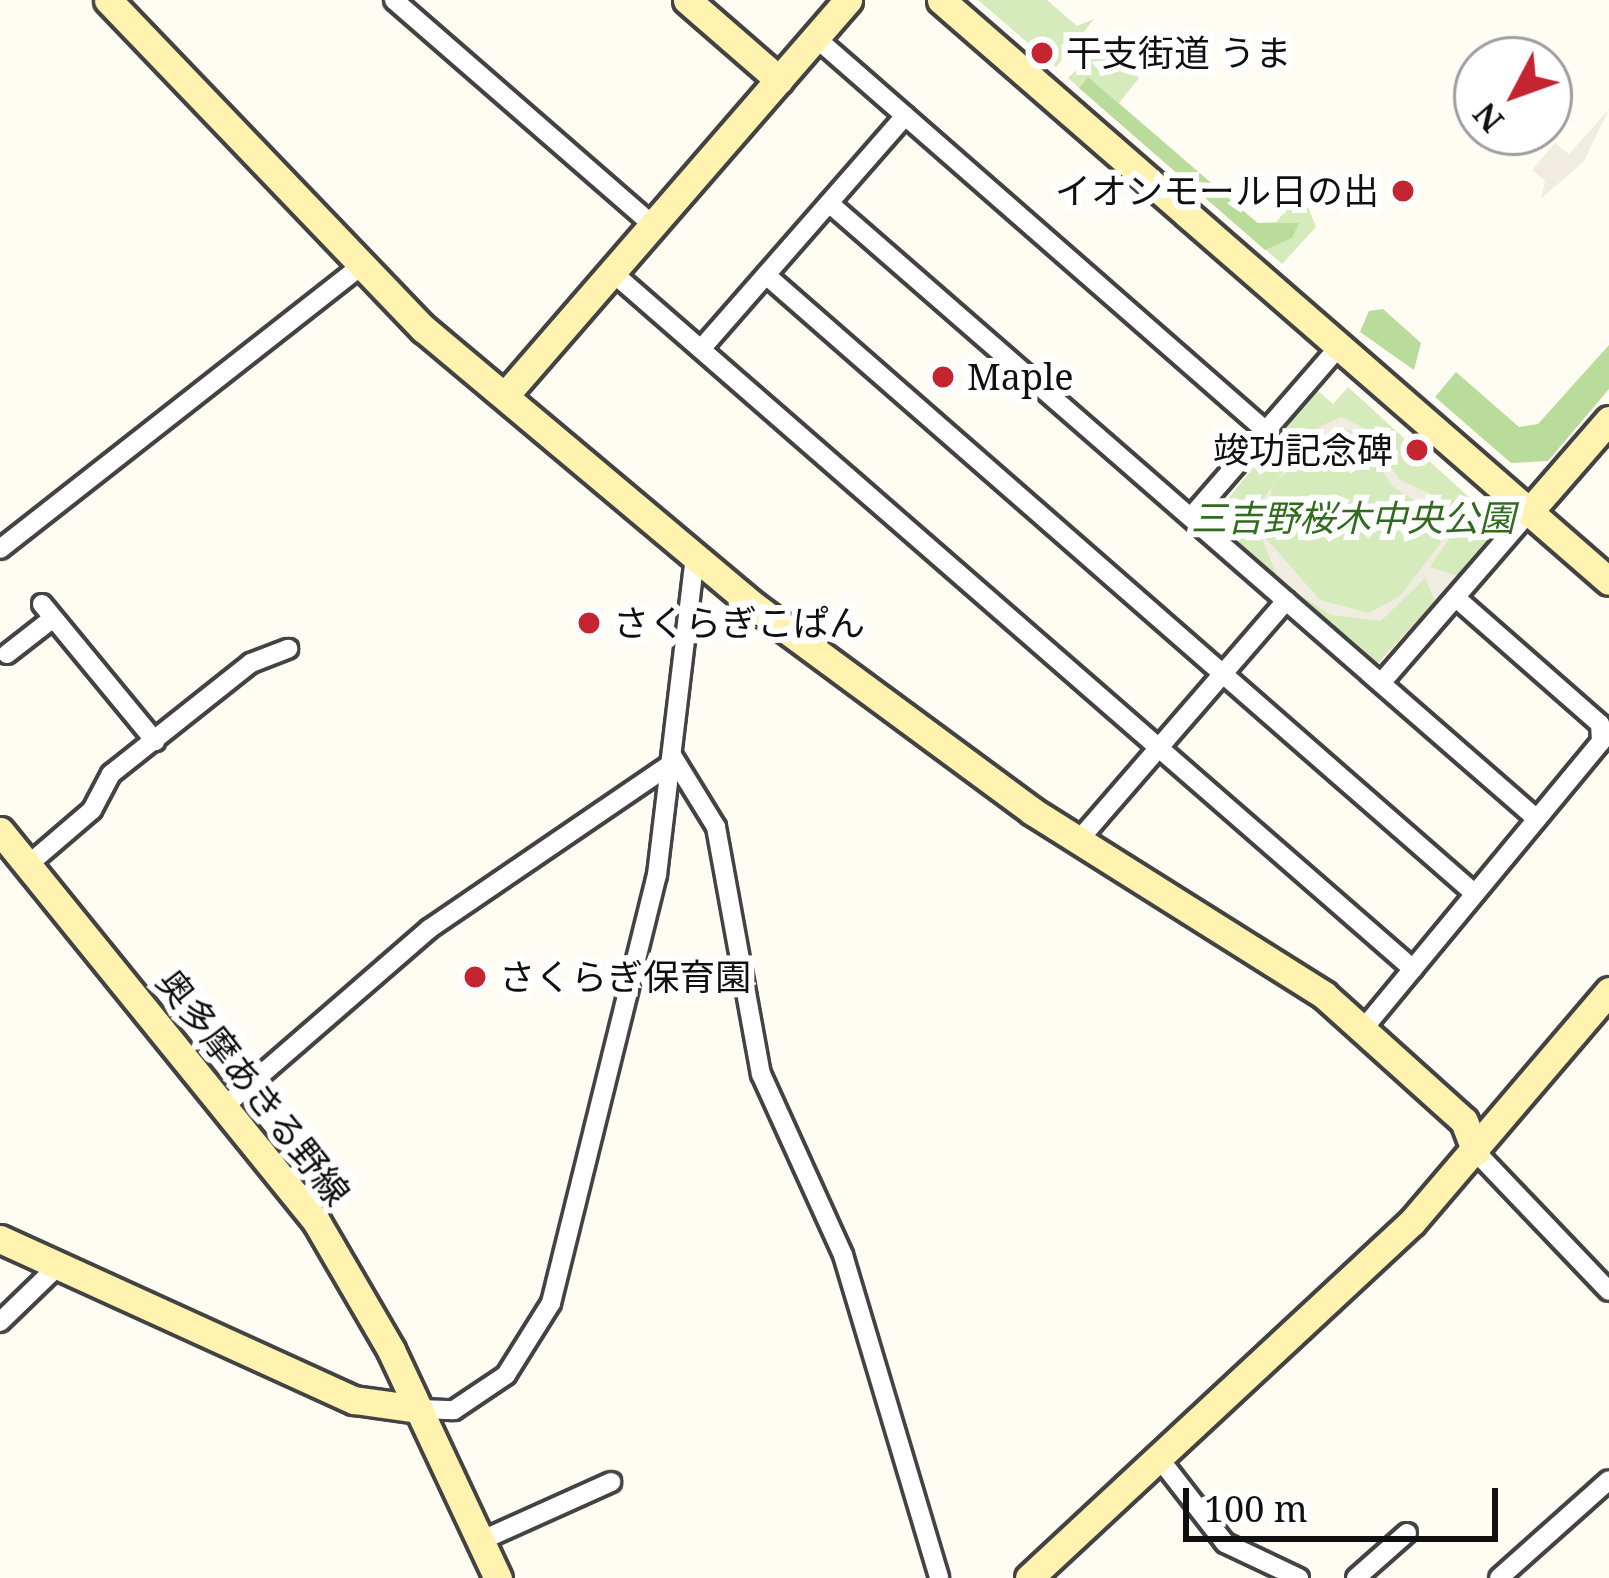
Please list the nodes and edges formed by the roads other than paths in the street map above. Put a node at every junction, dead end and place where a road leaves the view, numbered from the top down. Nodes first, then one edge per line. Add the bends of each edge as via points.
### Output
1 (108, 0) edge
2 (394, 0) edge
3 (687, 0) edge
4 (848, 0) edge
5 (941, 0) edge
6 (816, 38) junction
7 (779, 80) junction
8 (905, 116) junction
9 (829, 203) junction
10 (653, 225) junction
11 (362, 265) junction
12 (612, 272) junction
13 (766, 275) junction
14 (1340, 347) junction
15 (701, 349) junction
16 (508, 392) junction
17 (1609, 420) edge
18 (1266, 431) junction
19 (1529, 512) junction
20 (1191, 518) junction
21 (0, 549) edge
22 (695, 554) junction
23 (1609, 581) edge
24 (1457, 598) junction
25 (1286, 601) junction
26 (288, 649) dead end
27 (8, 654) dead end
28 (1223, 674) junction
29 (1381, 683) junction
30 (155, 741) junction
31 (1159, 748) junction
32 (673, 760) junction
33 (1538, 819) junction
34 (0, 831) edge
35 (1078, 841) junction
36 (28, 864) junction
37 (1475, 894) junction
38 (1413, 969) junction
39 (1609, 991) edge
40 (1364, 1028) junction
41 (226, 1105) junction
42 (1476, 1152) junction
43 (0, 1239) edge
44 (60, 1264) junction
45 (1609, 1291) edge
46 (0, 1322) edge
47 (419, 1409) junction
48 (1159, 1458) junction
49 (1609, 1480) edge
50 (611, 1482) dead end
51 (1407, 1533) dead end
52 (480, 1540) junction
53 (498, 1578) edge
54 (939, 1578) edge
55 (1029, 1578) edge
56 (1299, 1578) edge
57 (1356, 1578) edge
58 (1499, 1578) edge

1 - 11 street
2 - 10 street
3 - 7 street
4 - 6 street
5 - 14 street
6 - 7 street
6 - 8 street
7 - 10 street
8 - 9 street
8 - 18 street
9 - 13 street
9 - 20 street
10 - 12 street
11 - 16 street
11 - 21 street
12 - 15 street
12 - 16 street
13 - 15 street
13 - 28 street
14 - 18 street
14 - 19 street
15 - 31 street
16 - 22 street
17 - 19 street
18 - 20 street
19 - 23 street
19 - 24 street
20 - 25 street
22 - 32 street
22 - 35 street
24 - 29 street
24 - 33 street via 1600,724 1601,742
25 - 28 street
25 - 29 street
26 - 30 street via 251,662
27 - 30 street via 48,611
28 - 31 street
28 - 37 street
29 - 33 street
30 - 36 street
31 - 35 street
31 - 38 street
32 - 41 street via 429,929
32 - 47 street via 641,953 550,1304 506,1376 454,1410
32 - 54 street via 716,826 761,1074 843,1255
33 - 37 street
34 - 36 street, 奥多摩あきる野線
35 - 40 street
36 - 41 street, 奥多摩あきる野線
37 - 38 street
38 - 40 street
39 - 42 street
40 - 42 street via 1464,1120
41 - 47 street, 奥多摩あきる野線 via 344,1263
42 - 45 street
42 - 48 street
43 - 44 street
44 - 46 street
44 - 47 street via 354,1400
47 - 52 street, 奥多摩あきる野線
48 - 55 street
48 - 56 street via 1225,1544
49 - 58 street
50 - 52 street
51 - 57 street
52 - 53 street, 奥多摩あきる野線

